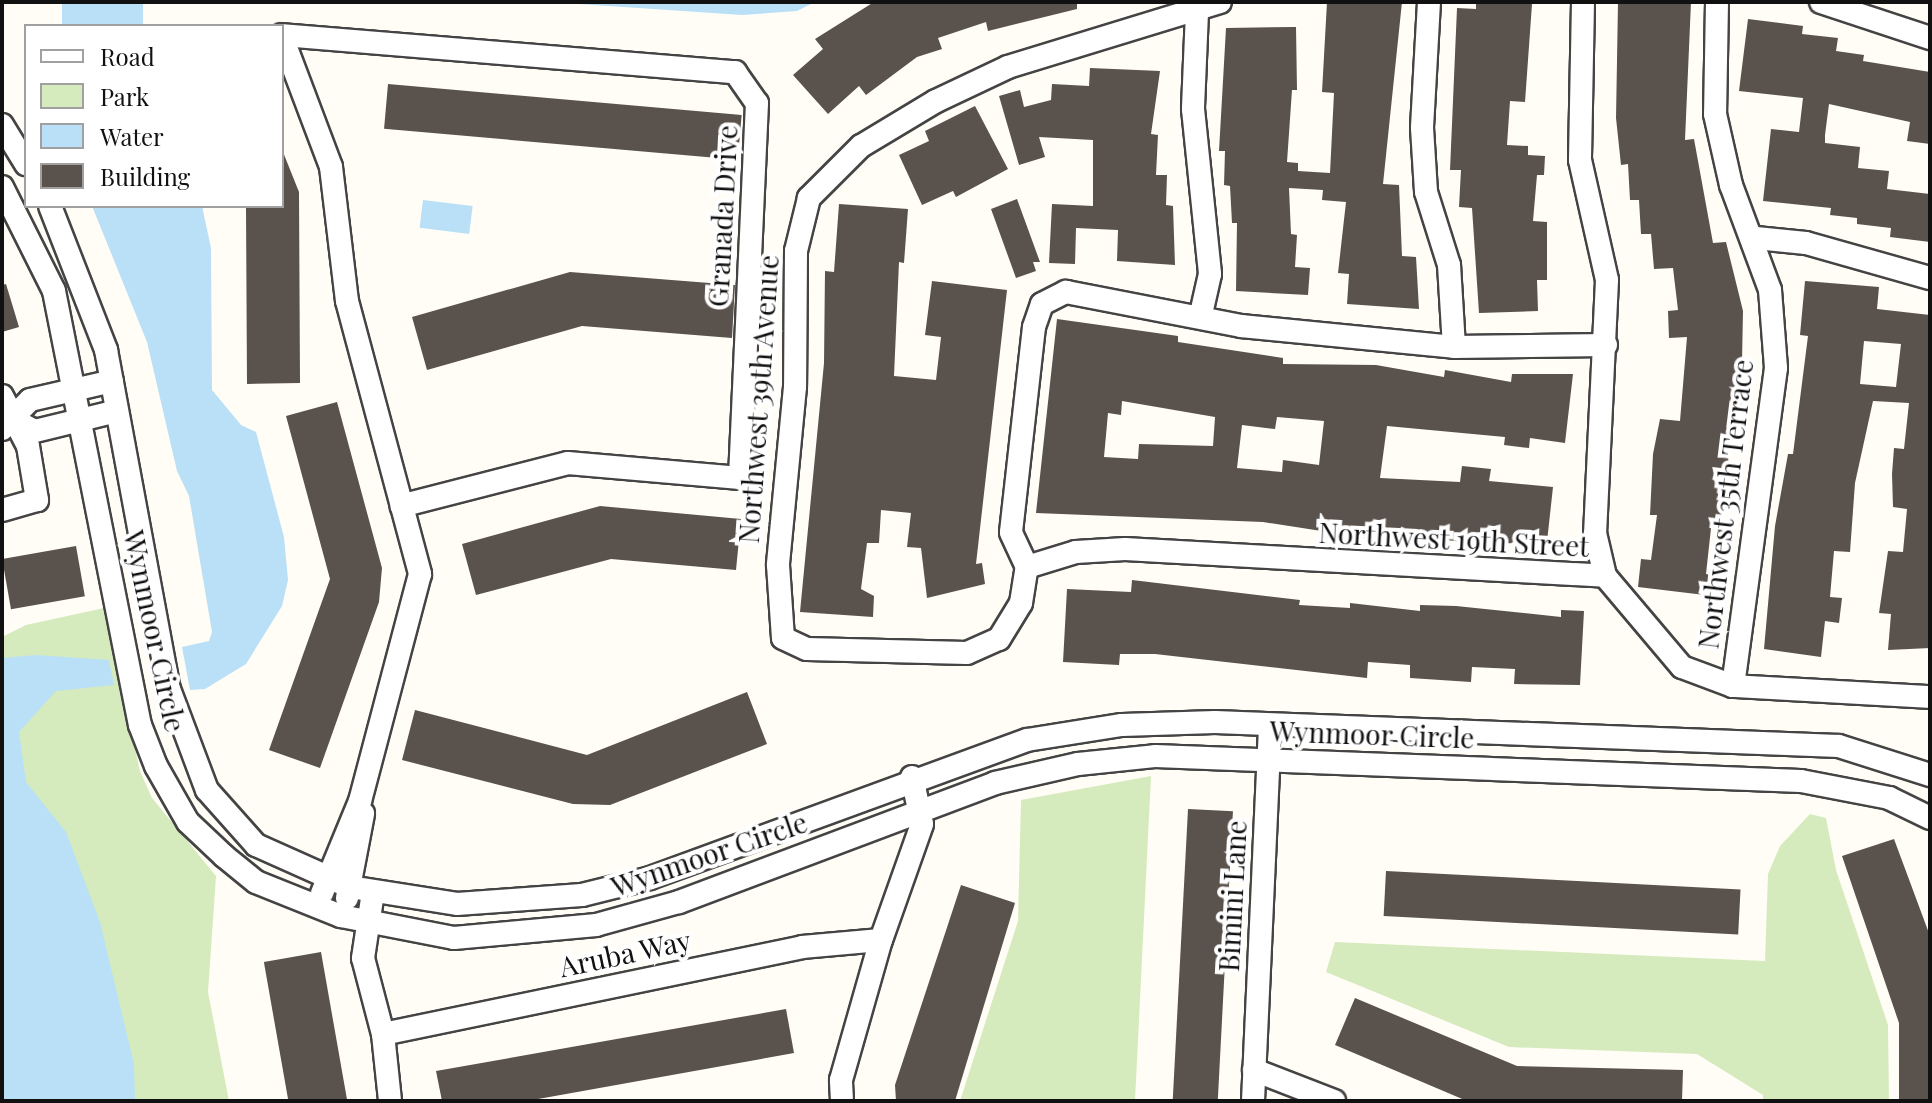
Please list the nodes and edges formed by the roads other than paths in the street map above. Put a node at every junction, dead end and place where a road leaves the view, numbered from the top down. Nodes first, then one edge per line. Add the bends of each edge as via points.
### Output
1 (1220, 2) edge
2 (1429, 2) edge
3 (1583, 2) edge
4 (1717, 2) edge
5 (1821, 2) edge
6 (1197, 12) junction
7 (284, 36) edge
8 (1930, 38) edge
9 (284, 41) edge
10 (2, 125) edge
11 (24, 161) edge
12 (2, 187) edge
13 (51, 208) edge
14 (1756, 238) junction
15 (1930, 278) edge
16 (1201, 314) junction
17 (1606, 345) junction
18 (1454, 347) junction
19 (112, 381) junction
20 (74, 390) junction
21 (2, 396) edge
22 (117, 411) junction
23 (81, 419) junction
24 (9, 425) edge
25 (401, 506) junction
26 (2, 510) edge
27 (1027, 567) junction
28 (1605, 576) junction
29 (1733, 686) junction
30 (1930, 697) edge
31 (1270, 725) junction
32 (1268, 759) junction
33 (1930, 775) edge
34 (912, 777) junction
35 (360, 801) junction
36 (921, 808) junction
37 (1930, 818) edge
38 (326, 878) junction
39 (350, 887) junction
40 (373, 892) junction
41 (317, 908) junction
42 (341, 916) junction
43 (366, 924) junction
44 (881, 940) junction
45 (383, 1034) junction
46 (1254, 1070) junction
47 (390, 1101) edge
48 (842, 1101) edge
49 (1253, 1101) edge
50 (1334, 1101) edge

1 - 6 street, Northwest 39th Avenue
2 - 18 street via 1422,128 1426,192 1449,265
3 - 17 street via 1580,160 1607,280
4 - 14 street, Northwest 35th Terrace via 1715,114 1731,185
5 - 8 street
6 - 16 street via 1193,109 1210,274
6 - 27 street, Northwest 39th Avenue via 1008,67 886,131 831,173 809,198 796,251 795,387 778,565 783,638 807,649 967,653 999,639 1021,603
7 - 25 street, Granada Drive via 735,72 757,103 740,478 568,463
9 - 25 street, Granada Drive via 331,167 347,301
10 - 11 street
12 - 20 street, Wynmoor Circle via 54,291
13 - 19 street, Wynmoor Circle via 81,273
14 - 15 street via 1806,243
14 - 29 street, Northwest 35th Terrace via 1770,290 1776,368
16 - 18 street via 1241,326
16 - 27 street via 1066,292 1042,304 1034,327 1011,532
17 - 18 street
17 - 28 street via 1595,533
19 - 20 street
19 - 22 street, Wynmoor Circle
20 - 23 street, Wynmoor Circle
20 - 24 street via 30,400
21 - 24 street
22 - 23 street
22 - 38 street, Wynmoor Circle via 169,689 207,790 256,845
23 - 24 street via 35,431
23 - 41 street, Wynmoor Circle via 140,725 156,766 188,822 224,856 256,882
24 - 26 street via 28,446 37,500
25 - 35 street, Granada Drive via 420,574
27 - 28 street, Northwest 19th Street via 1076,552 1125,549
28 - 29 street, Northwest 19th Street via 1682,667
29 - 30 street, Northwest 19th Street
31 - 32 street, Bimini Lane
31 - 33 street, Wynmoor Circle via 1839,746
31 - 34 street, Wynmoor Circle via 1122,725 1027,740
32 - 36 street, Wynmoor Circle via 1155,756 1078,764
32 - 37 street, Wynmoor Circle via 1801,781 1889,798
32 - 46 street, Bimini Lane
34 - 36 street
34 - 40 street, Wynmoor Circle via 650,878 582,895 457,904
35 - 38 street, Granada Drive
35 - 39 street, Granada Drive via 363,819
36 - 43 street, Wynmoor Circle via 679,902 596,925 454,938
36 - 44 street via 914,856
38 - 39 street, Wynmoor Circle
38 - 41 street, Granada Drive
39 - 40 street, Wynmoor Circle
39 - 42 street, Granada Drive
40 - 43 street
41 - 42 street, Wynmoor Circle
42 - 43 street, Wynmoor Circle
43 - 45 street via 363,958
44 - 45 street, Aruba Way via 802,947
44 - 48 street via 841,1080
45 - 47 street
46 - 49 street, Bimini Lane
46 - 50 street

